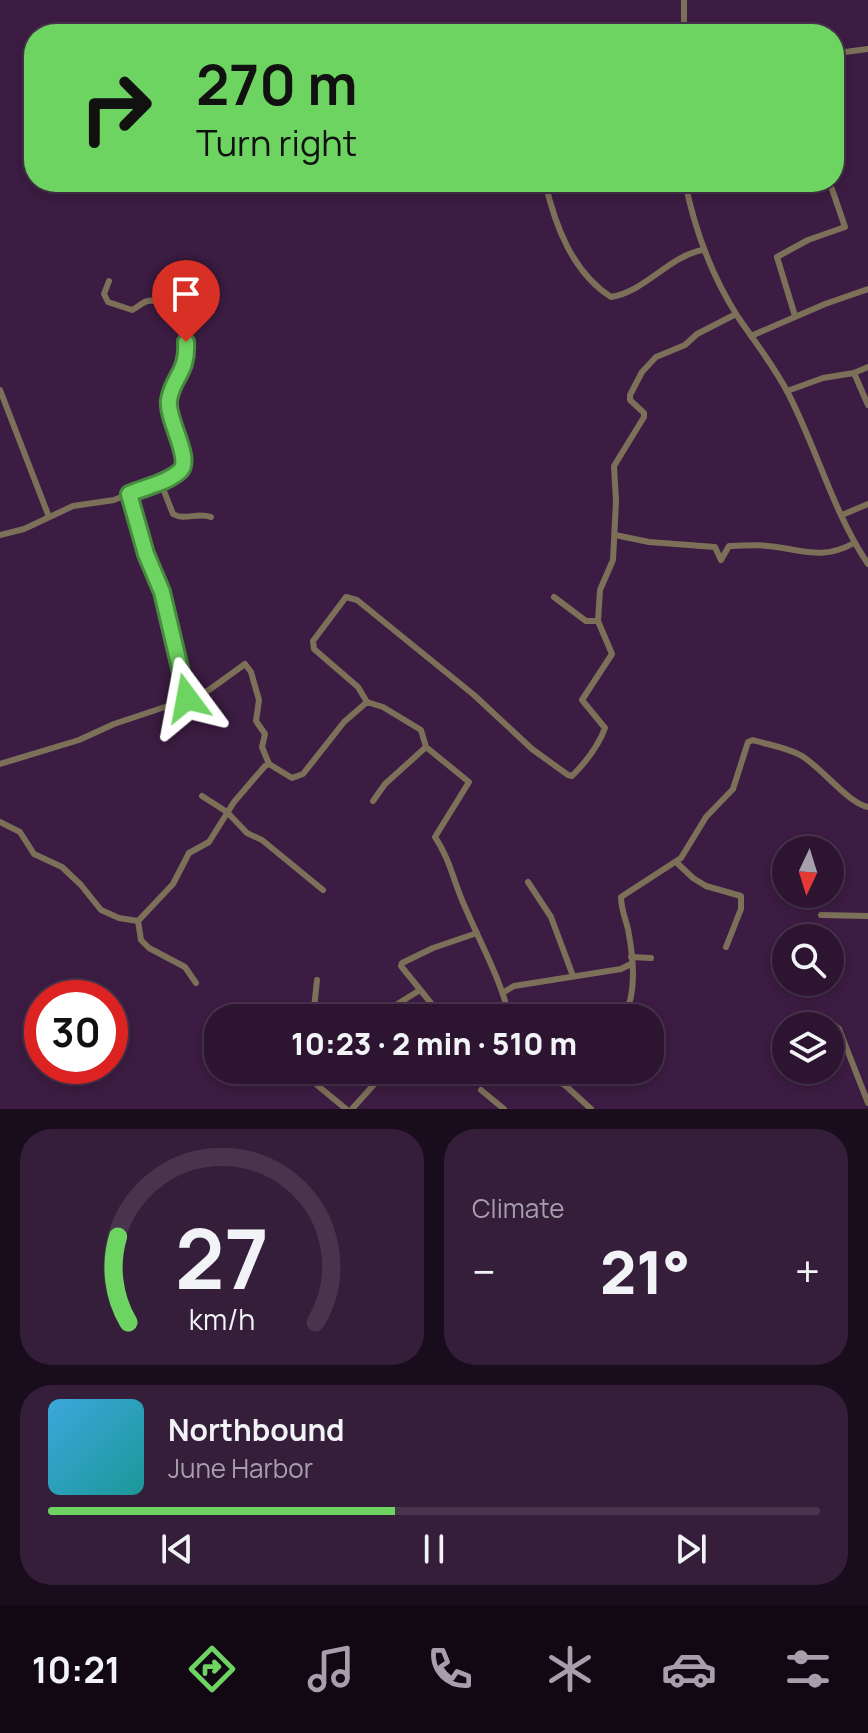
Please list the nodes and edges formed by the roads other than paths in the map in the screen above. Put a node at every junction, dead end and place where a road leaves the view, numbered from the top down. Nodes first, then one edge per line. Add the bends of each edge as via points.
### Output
1 (683, 1) edge
2 (684, 24) edge
3 (868, 49) edge
4 (844, 52) edge
5 (548, 192) edge
6 (688, 192) edge
7 (833, 192) edge
8 (702, 250) junction
9 (109, 281) dead end
10 (868, 289) edge
11 (736, 314) junction
12 (795, 316) junction
13 (751, 336) junction
14 (868, 367) edge
15 (854, 373) junction
16 (0, 390) edge
17 (787, 391) junction
18 (868, 405) edge
19 (157, 483) junction
20 (129, 494) junction
21 (868, 504) edge
22 (842, 515) junction
23 (49, 517) junction
24 (211, 517) dead end
25 (0, 535) edge
26 (615, 535) junction
27 (854, 543) junction
28 (729, 546) junction
29 (715, 547) junction
30 (868, 564) edge
31 (554, 597) dead end
32 (598, 621) junction
33 (187, 698) junction
34 (367, 702) junction
35 (426, 747) junction
36 (0, 764) edge
37 (269, 764) junction
38 (202, 796) dead end
39 (373, 801) dead end
40 (868, 807) edge
41 (227, 812) junction
42 (0, 822) edge
43 (676, 862) junction
44 (528, 882) dead end
45 (323, 890) dead end
46 (821, 915) dead end
47 (868, 916) edge
48 (138, 921) junction
49 (477, 933) junction
50 (726, 947) dead end
51 (651, 958) dead end
52 (631, 960) junction
53 (573, 976) junction
54 (317, 980) dead end
55 (196, 983) dead end
56 (420, 990) junction
57 (504, 992) junction
58 (314, 1004) edge
59 (398, 1004) edge
60 (432, 1004) edge
61 (507, 1004) edge
62 (631, 1004) edge
63 (844, 1042) edge
64 (316, 1084) edge
65 (374, 1084) edge
66 (563, 1084) edge
67 (566, 1086) joint
68 (481, 1090) dead end
69 (868, 1103) edge
70 (349, 1109) edge
71 (504, 1109) edge
72 (591, 1109) edge

1 - 2 street
3 - 4 street
5 - 8 street via 568,250 611,297
6 - 8 street
7 - 12 street via 845,227 777,257
8 - 11 street
9 - 19 street via 104,294 108,302 132,310 147,301 157,303 173,315 186,342 187,359 168,407 184,466
10 - 12 street
11 - 13 street
11 - 26 street via 660,354 642,372 630,400 644,417 614,466
12 - 13 street
13 - 17 street
14 - 15 street
15 - 17 street
15 - 18 street
16 - 23 street
17 - 22 street
19 - 20 street
19 - 24 street via 173,514
20 - 23 street
20 - 33 street via 162,592
21 - 22 street
22 - 27 street
23 - 25 street
26 - 29 street
26 - 32 street via 613,560 600,590
27 - 28 street via 823,554
27 - 30 street
28 - 29 street
28 - 29 street via 721,560
31 - 32 street via 586,621
32 - 34 street via 612,654 582,700 605,728 572,776 532,749 366,607 346,597 313,641 314,649 358,687
33 - 36 street
33 - 37 street via 209,690 243,665 249,667 259,700 256,721 265,734 262,747
34 - 35 street via 421,730
34 - 37 street via 303,774 292,778
35 - 39 street
35 - 49 street via 469,782 435,837
37 - 41 street
38 - 41 street
40 - 43 street via 850,799 800,754 753,740 746,745 733,789 706,817
41 - 45 street
41 - 48 street via 209,842 186,857 173,884
42 - 48 street via 20,832 34,854 62,867 101,910
43 - 50 street via 706,886 741,896
43 - 52 street via 621,897
44 - 53 street via 551,917
46 - 47 street
48 - 55 street via 141,940 185,967
49 - 56 street via 403,961 401,966
49 - 57 street
51 - 52 street
52 - 53 street via 621,969
52 - 62 street
53 - 57 street
54 - 58 street
56 - 59 street
56 - 60 street
57 - 61 street
63 - 69 street
64 - 70 street
65 - 70 street
66 - 67 street
67 - 72 street
68 - 71 street

